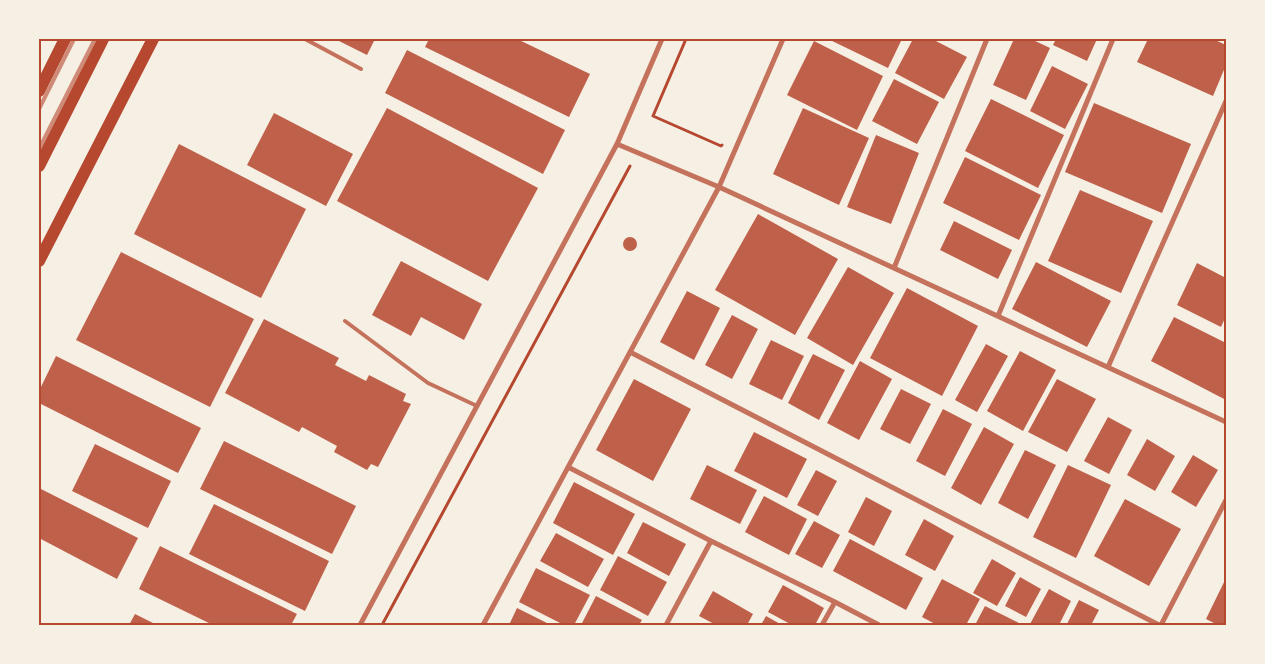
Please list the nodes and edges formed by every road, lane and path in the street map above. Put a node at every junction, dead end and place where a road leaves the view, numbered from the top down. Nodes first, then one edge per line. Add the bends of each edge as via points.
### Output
1 (65, 39) edge
2 (103, 39) edge
3 (153, 39) edge
4 (305, 39) edge
5 (662, 39) edge
6 (686, 39) edge
7 (783, 39) edge
8 (987, 39) edge
9 (1113, 39) edge
10 (361, 69) dead end
11 (39, 91) edge
12 (1226, 101) edge
13 (725, 137) dead end
14 (617, 144) junction
15 (39, 166) edge
16 (630, 166) dead end
17 (719, 187) junction
18 (39, 261) edge
19 (894, 268) junction
20 (998, 316) junction
21 (345, 321) dead end
22 (630, 352) junction
23 (1108, 367) junction
24 (477, 406) junction
25 (1226, 422) edge
26 (568, 467) junction
27 (1226, 500) edge
28 (711, 541) junction
29 (835, 602) junction
30 (360, 625) edge
31 (382, 625) edge
32 (483, 625) edge
33 (666, 625) edge
34 (822, 625) edge
35 (879, 625) edge
36 (1160, 625) edge

1 - 11 main road
2 - 15 main road
3 - 18 main road
4 - 10 lane
5 - 14 street
6 - 13 path via 653,116 721,146
7 - 17 street
8 - 19 street
9 - 20 street
12 - 23 street
14 - 17 street
14 - 24 street
16 - 31 path
17 - 19 street
17 - 22 street
19 - 20 street
20 - 23 street
21 - 24 lane via 428,383
22 - 26 street
22 - 36 street
23 - 25 street
24 - 30 street
26 - 28 street
26 - 32 street
27 - 36 street
28 - 29 street
28 - 33 street
29 - 34 street
29 - 35 street

